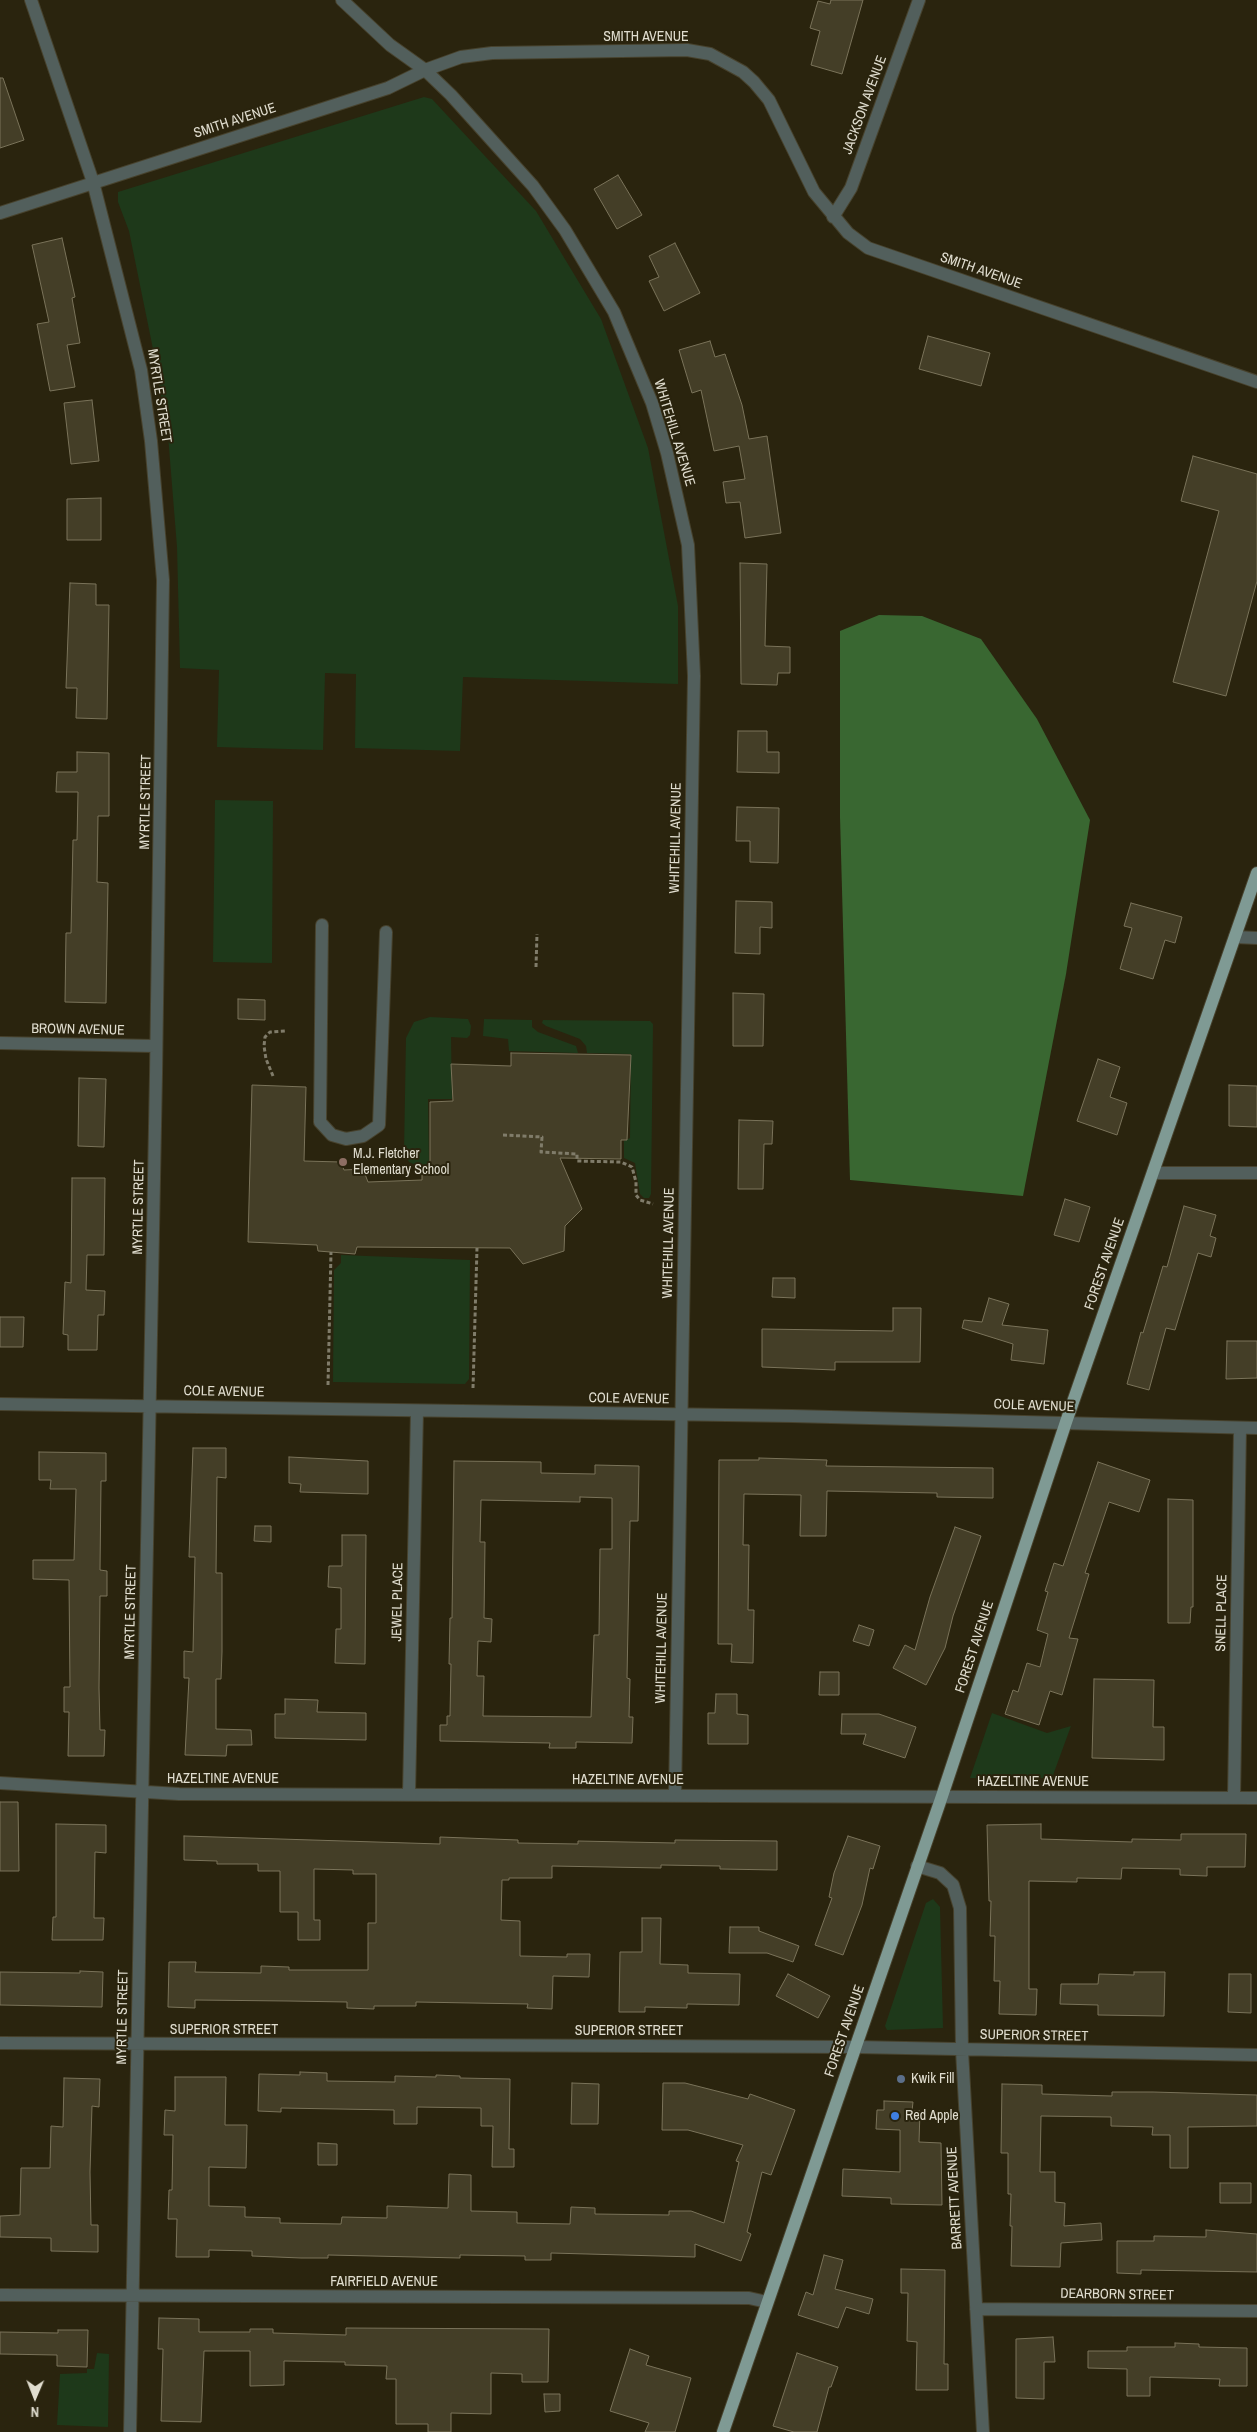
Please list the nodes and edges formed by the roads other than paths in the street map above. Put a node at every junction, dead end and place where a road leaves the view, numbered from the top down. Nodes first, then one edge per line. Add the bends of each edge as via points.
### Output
1 (31, 0) edge
2 (342, 0) edge
3 (919, 0) edge
4 (425, 70) junction
5 (93, 182) junction
6 (0, 213) edge
7 (833, 217) junction
8 (1257, 382) edge
9 (1257, 873) edge
10 (322, 925) dead end
11 (386, 932) dead end
12 (1234, 937) junction
13 (1257, 938) edge
14 (0, 1043) edge
15 (155, 1046) junction
16 (1257, 1172) edge
17 (1153, 1173) junction
18 (0, 1404) edge
19 (150, 1406) junction
20 (417, 1411) junction
21 (681, 1414) junction
22 (1066, 1422) junction
23 (1240, 1428) junction
24 (1257, 1428) edge
25 (0, 1783) edge
26 (142, 1792) junction
27 (409, 1794) junction
28 (675, 1795) junction
29 (942, 1796) junction
30 (1234, 1798) junction
31 (1257, 1798) edge
32 (917, 1866) junction
33 (0, 2043) edge
34 (137, 2045) junction
35 (855, 2047) junction
36 (962, 2050) junction
37 (1257, 2055) edge
38 (0, 2295) edge
39 (132, 2296) junction
40 (767, 2302) junction
41 (976, 2309) junction
42 (1257, 2312) edge
43 (130, 2432) edge
44 (723, 2432) edge
45 (983, 2432) edge

1 - 5 street, MYRTLE STREET
2 - 4 street, WHITEHILL AVENUE via 390,45
3 - 7 street, JACKSON AVENUE via 852,188
4 - 5 street, SMITH AVENUE via 388,88
4 - 7 street, SMITH AVENUE via 461,58 492,53 686,50 710,54 743,72 769,100 814,192
4 - 21 street, WHITEHILL AVENUE via 533,186 592,272 614,312 652,403 682,516 691,583 694,676
5 - 6 street, SMITH AVENUE
5 - 15 street, MYRTLE STREET via 141,370 152,441 161,544 164,660
7 - 8 street, SMITH AVENUE via 848,234 868,248
9 - 12 main road, FOREST AVENUE
10 - 11 street via 320,1122 332,1135 346,1139 363,1136 379,1125
12 - 13 street
12 - 17 main road, FOREST AVENUE
14 - 15 street, BROWN AVENUE
15 - 19 street, MYRTLE STREET
16 - 17 street
17 - 22 main road, FOREST AVENUE
18 - 19 street, COLE AVENUE
19 - 20 street, COLE AVENUE
19 - 26 street, MYRTLE STREET
20 - 21 street, COLE AVENUE
20 - 27 street, JEWEL PLACE
21 - 22 street, COLE AVENUE
21 - 28 street, WHITEHILL AVENUE
22 - 23 street, COLE AVENUE
22 - 29 main road, FOREST AVENUE
23 - 24 street, COLE AVENUE
23 - 30 street, SNELL PLACE
25 - 26 street, HAZELTINE AVENUE
26 - 27 street, HAZELTINE AVENUE
26 - 34 street, MYRTLE STREET
27 - 28 street, HAZELTINE AVENUE
28 - 29 street, HAZELTINE AVENUE
29 - 30 street, HAZELTINE AVENUE
29 - 32 main road, FOREST AVENUE
30 - 31 street, HAZELTINE AVENUE
32 - 35 main road, FOREST AVENUE
32 - 36 street, BARRETT AVENUE via 940,1873 953,1885 960,1908
33 - 34 street, SUPERIOR STREET
34 - 35 street, SUPERIOR STREET
34 - 39 street, MYRTLE STREET
35 - 36 street, SUPERIOR STREET
35 - 40 main road, FOREST AVENUE
36 - 37 street, SUPERIOR STREET
36 - 41 street, BARRETT AVENUE
38 - 39 street, FAIRFIELD AVENUE
39 - 40 street, FAIRFIELD AVENUE via 739,2298
39 - 43 street, MYRTLE STREET
40 - 44 main road, FOREST AVENUE
41 - 42 street, DEARBORN STREET
41 - 45 street, BARRETT AVENUE

